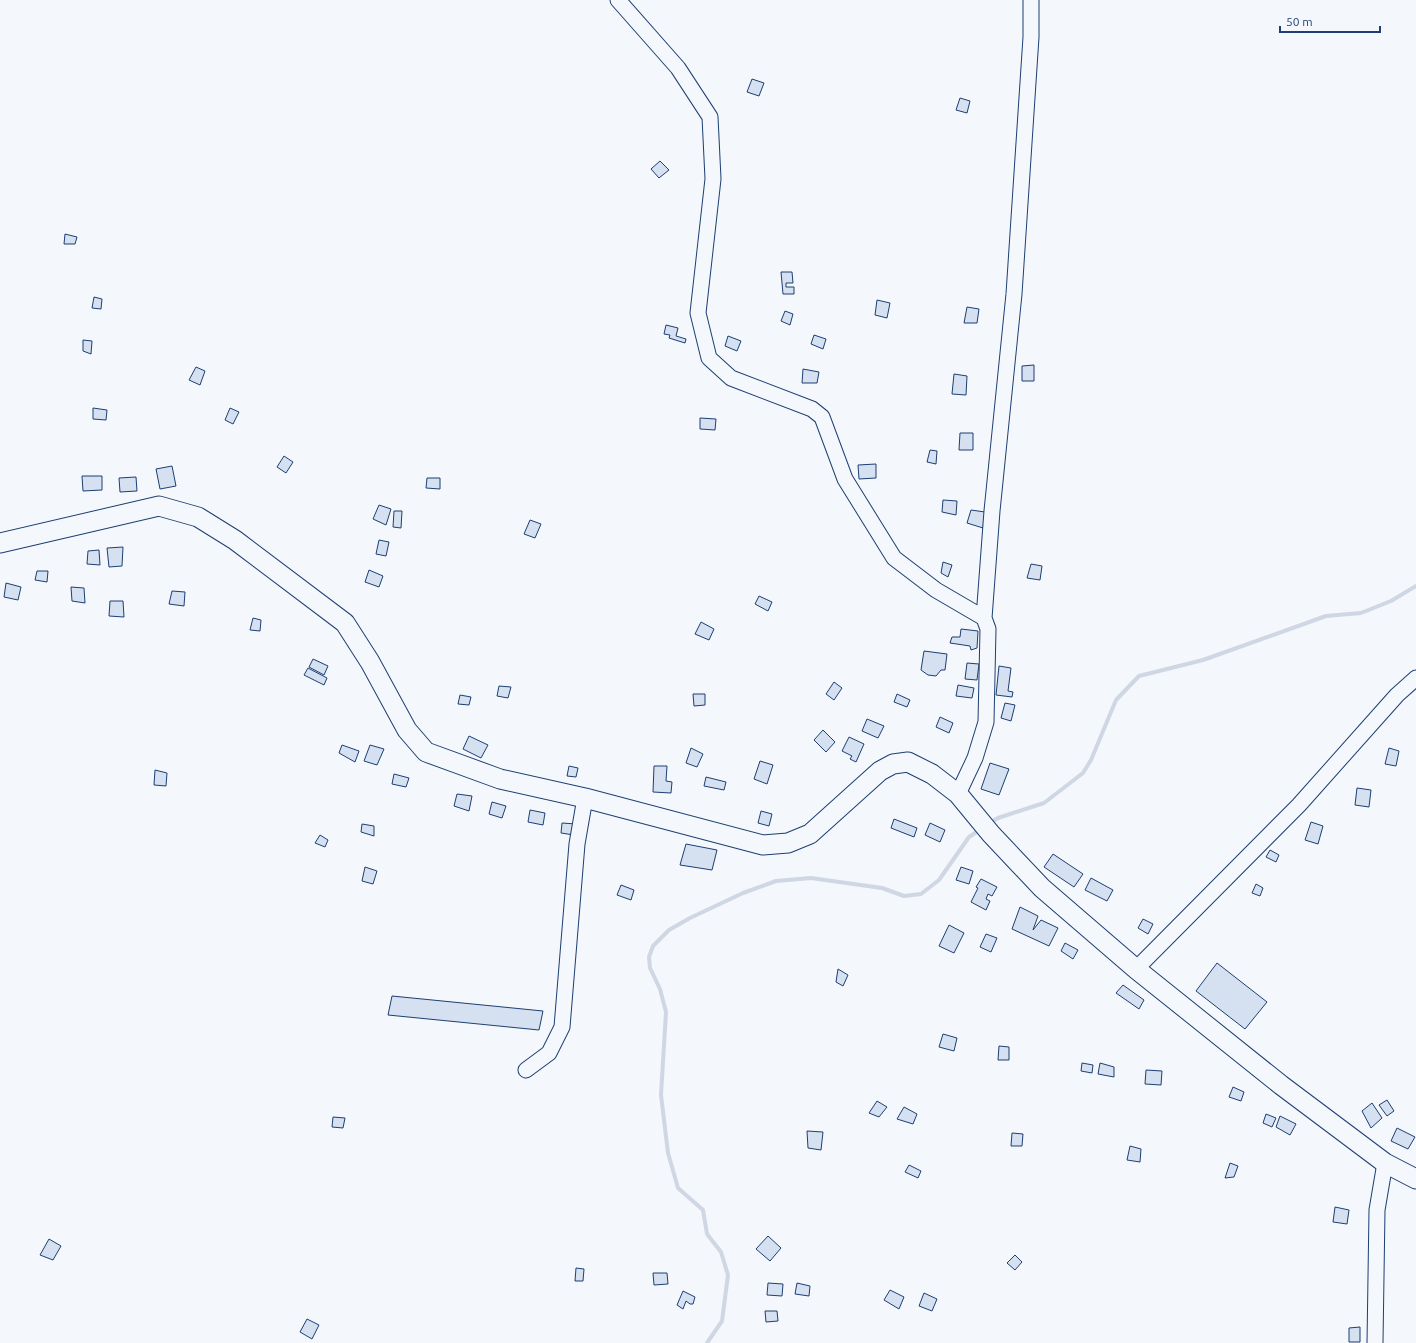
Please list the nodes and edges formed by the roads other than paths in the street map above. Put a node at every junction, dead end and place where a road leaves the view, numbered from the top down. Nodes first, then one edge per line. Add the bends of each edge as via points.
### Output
1 (618, 0) edge
2 (1031, 0) edge
3 (0, 543) edge
4 (984, 618) junction
5 (1416, 678) edge
6 (585, 798) junction
7 (963, 800) junction
8 (1136, 969) junction
9 (526, 1070) dead end
10 (1384, 1162) junction
11 (1416, 1179) edge
12 (1375, 1343) edge

1 - 4 street via 678,68 710,118 713,179 698,313 709,358 731,378 812,409 822,418 845,479 894,558 936,590
2 - 4 street via 1031,37 1014,294
3 - 6 main road via 159,506 198,517 235,540 345,623 370,662 407,730 426,752 500,779
4 - 7 street via 988,629 986,722
5 - 8 street via 1397,695 1299,805
6 - 7 main road via 763,845 788,843 810,834 880,771 893,764 908,762 932,774
6 - 9 street via 577,844 562,1027 549,1053
7 - 8 main road via 1042,888
8 - 10 main road
10 - 11 main road
10 - 12 street via 1377,1210

